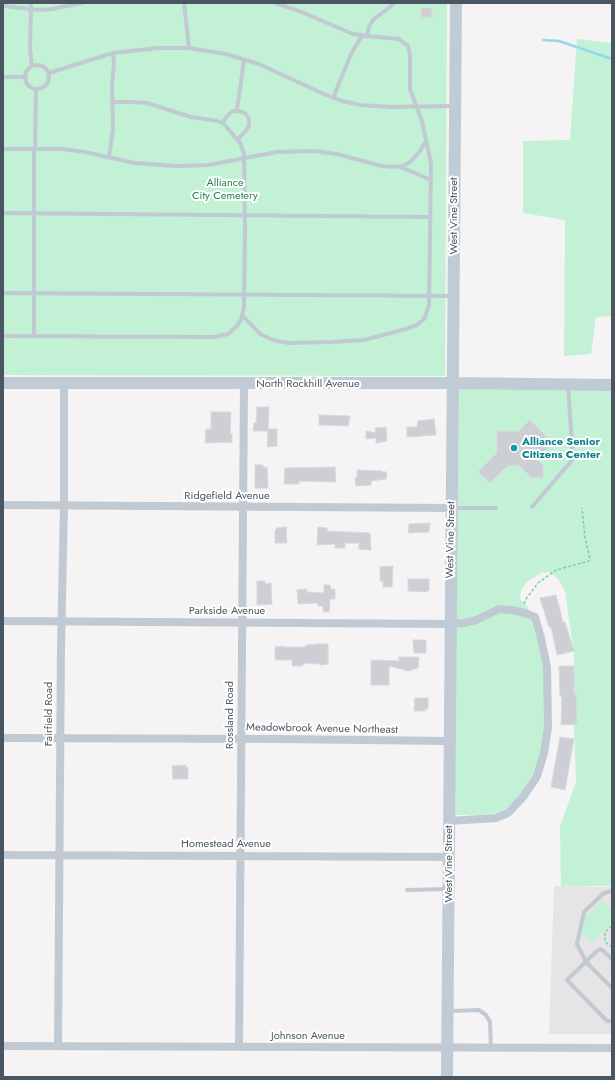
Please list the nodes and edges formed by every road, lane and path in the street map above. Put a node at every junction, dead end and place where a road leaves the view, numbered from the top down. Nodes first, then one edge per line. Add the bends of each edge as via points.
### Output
1 (31, 3) edge
2 (82, 3) edge
3 (184, 3) edge
4 (275, 3) edge
5 (395, 3) edge
6 (456, 3) edge
7 (3, 6) edge
8 (31, 10) junction
9 (362, 36) junction
10 (367, 36) junction
11 (189, 48) junction
12 (113, 53) junction
13 (244, 60) junction
14 (32, 66) junction
15 (49, 73) junction
16 (3, 77) edge
17 (26, 77) junction
18 (36, 89) junction
19 (333, 98) junction
20 (113, 102) junction
21 (455, 106) junction
22 (416, 107) junction
23 (237, 110) junction
24 (222, 123) junction
25 (238, 139) junction
26 (426, 140) junction
27 (35, 148) junction
28 (3, 149) edge
29 (109, 157) junction
30 (244, 158) junction
31 (401, 167) junction
32 (431, 180) junction
33 (3, 213) edge
34 (34, 213) junction
35 (245, 216) junction
36 (430, 217) junction
37 (3, 293) edge
38 (34, 293) junction
39 (244, 294) junction
40 (429, 296) junction
41 (453, 296) junction
42 (242, 316) junction
43 (3, 336) edge
44 (34, 336) junction
45 (3, 383) edge
46 (64, 383) junction
47 (453, 383) junction
48 (244, 384) junction
49 (568, 385) junction
50 (612, 385) edge
51 (3, 505) edge
52 (64, 505) junction
53 (243, 507) junction
54 (532, 507) dead end
55 (452, 508) junction
56 (496, 508) dead end
57 (582, 508) dead end
58 (522, 612) junction
59 (3, 621) edge
60 (61, 622) junction
61 (242, 622) junction
62 (451, 624) junction
63 (3, 738) edge
64 (60, 738) junction
65 (241, 739) junction
66 (450, 741) junction
67 (449, 821) junction
68 (3, 855) edge
69 (59, 855) junction
70 (241, 856) junction
71 (449, 857) junction
72 (448, 889) junction
73 (407, 890) dead end
74 (612, 890) edge
75 (612, 926) edge
76 (612, 947) edge
77 (612, 959) edge
78 (586, 962) junction
79 (612, 988) edge
80 (447, 1011) junction
81 (612, 1021) edge
82 (3, 1046) edge
83 (58, 1046) junction
84 (239, 1047) junction
85 (447, 1048) junction
86 (491, 1048) junction
87 (612, 1048) edge
88 (447, 1077) edge

1 - 8 lane
2 - 8 lane
3 - 11 lane
4 - 9 lane
5 - 10 lane via 373,20
6 - 21 street, West Vine Street
7 - 8 lane
8 - 14 lane
9 - 10 lane
9 - 19 lane via 352,52
10 - 22 lane via 399,39 408,46 410,89
11 - 12 lane via 154,48
11 - 13 lane
12 - 15 lane
12 - 20 lane
13 - 19 lane via 266,67
13 - 23 lane
14 - 15 lane via 41,66
14 - 17 lane via 27,70
15 - 18 lane via 47,83
16 - 17 lane
17 - 18 lane via 30,86
18 - 27 lane
19 - 22 lane via 361,105
20 - 24 lane via 147,103 191,118
20 - 29 lane via 113,135
21 - 22 lane
21 - 41 street, West Vine Street
22 - 26 lane
23 - 24 lane via 230,112
23 - 25 lane via 245,113 249,122 248,128
24 - 25 lane
25 - 30 lane
26 - 31 lane via 413,159
26 - 32 lane
27 - 28 lane
27 - 29 lane via 73,150
27 - 34 lane
29 - 30 lane via 145,164 176,166 208,165
30 - 31 lane via 277,152 317,151 382,166
30 - 35 lane
31 - 32 lane
32 - 36 lane
33 - 34 lane
34 - 35 lane
34 - 38 lane
35 - 36 lane
35 - 39 lane
36 - 40 lane
37 - 38 lane
38 - 39 lane
38 - 44 lane
39 - 40 lane
39 - 42 lane
40 - 41 lane
40 - 42 lane via 426,315 416,325 356,341 281,342 260,334
41 - 47 street, West Vine Street
42 - 44 lane via 237,326 228,334 214,337
43 - 44 lane
45 - 46 street, North Rockhill Avenue
46 - 48 street, North Rockhill Avenue
46 - 52 street, Fairfield Road
47 - 48 street, North Rockhill Avenue
47 - 49 street, North Rockhill Avenue
47 - 55 street, West Vine Street
48 - 53 street, Rossland Road
49 - 50 street, North Rockhill Avenue
49 - 54 lane via 573,459
51 - 52 street, Ridgefield Avenue
52 - 53 street, Ridgefield Avenue
52 - 60 street, Fairfield Road
53 - 55 street, Ridgefield Avenue
53 - 61 street, Rossland Road
55 - 56 lane
55 - 62 street, West Vine Street
57 - 58 path via 589,561 556,570 538,583 526,599
58 - 62 street, Parkside Avenue via 499,609 476,620
58 - 67 street via 535,617 547,667 548,727 538,773 523,797 508,814 496,818
59 - 60 street, Parkside Avenue
60 - 61 street, Parkside Avenue
60 - 64 street, Fairfield Road
61 - 62 street, Parkside Avenue
61 - 65 street, Rossland Road
62 - 66 street, West Vine Street
63 - 64 street, Meadowbrook Avenue Northeast
64 - 65 street, Meadowbrook Avenue Northeast
64 - 69 street, Fairfield Road
65 - 66 street, Meadowbrook Avenue Northeast
65 - 70 street, Rossland Road
66 - 67 street, West Vine Street
67 - 71 street, West Vine Street
68 - 69 street, Homestead Avenue
69 - 70 street, Homestead Avenue
69 - 83 street, Fairfield Road
70 - 71 street, Homestead Avenue
70 - 84 street, Rossland Road
71 - 72 street, West Vine Street
72 - 73 lane
72 - 80 street, West Vine Street
74 - 78 lane via 604,893 584,912 577,944
75 - 76 path via 606,932 605,942
77 - 78 lane via 601,950
78 - 79 lane
78 - 81 lane via 568,980 607,1022
80 - 85 street, West Vine Street
80 - 86 lane via 479,1010 486,1015 490,1022
82 - 83 street, Johnson Avenue
83 - 84 street, Johnson Avenue
84 - 85 street, Johnson Avenue
85 - 86 street, Johnson Avenue
85 - 88 street, West Vine Street
86 - 87 street, Johnson Avenue

